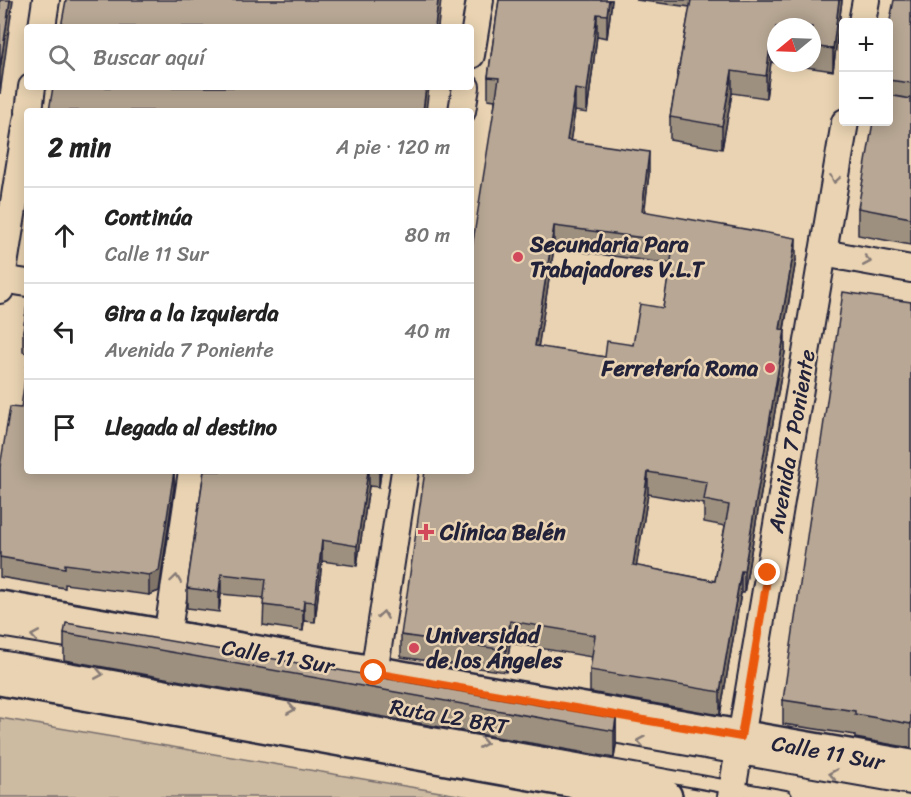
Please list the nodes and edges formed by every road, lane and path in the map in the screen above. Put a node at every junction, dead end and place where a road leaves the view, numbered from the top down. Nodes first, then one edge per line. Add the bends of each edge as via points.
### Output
1 (46, 0) edge
2 (480, 0) edge
3 (866, 0) edge
4 (863, 18) edge
5 (42, 24) edge
6 (474, 37) edge
7 (32, 90) edge
8 (466, 90) edge
9 (28, 108) edge
10 (462, 108) edge
11 (844, 126) edge
12 (24, 140) edge
13 (823, 253) junction
14 (911, 269) edge
15 (24, 283) edge
16 (1, 284) edge
17 (192, 474) edge
18 (405, 474) edge
19 (0, 608) edge
20 (0, 630) edge
21 (167, 637) junction
22 (93, 646) edge
23 (0, 657) edge
24 (374, 673) junction
25 (0, 678) edge
26 (589, 732) edge
27 (740, 747) junction
28 (911, 767) edge
29 (911, 788) edge
30 (732, 792) edge
31 (665, 797) edge
32 (785, 797) edge

1 - 5 street
2 - 6 street
3 - 4 street
7 - 9 street
8 - 10 street
11 -> 13 street, Avenida 7 Poniente
12 - 16 street
13 -> 14 street
13 - 27 street, Avenida 7 Poniente
15 - 16 street
21 -> 17 street
24 -> 18 street
19 - 21 main road, Calle 11 Sur
22 -> 20 lane
21 - 24 main road, Calle 11 Sur
23 -> 30 lane, Ruta L2 BRT
24 - 27 main road, Calle 11 Sur
25 - 31 main road
27 -> 26 lane
27 - 28 main road, Calle 11 Sur
29 -> 27 lane
27 - 30 street, Avenida 7 Poniente
30 - 32 lane, Ruta L2 BRT

